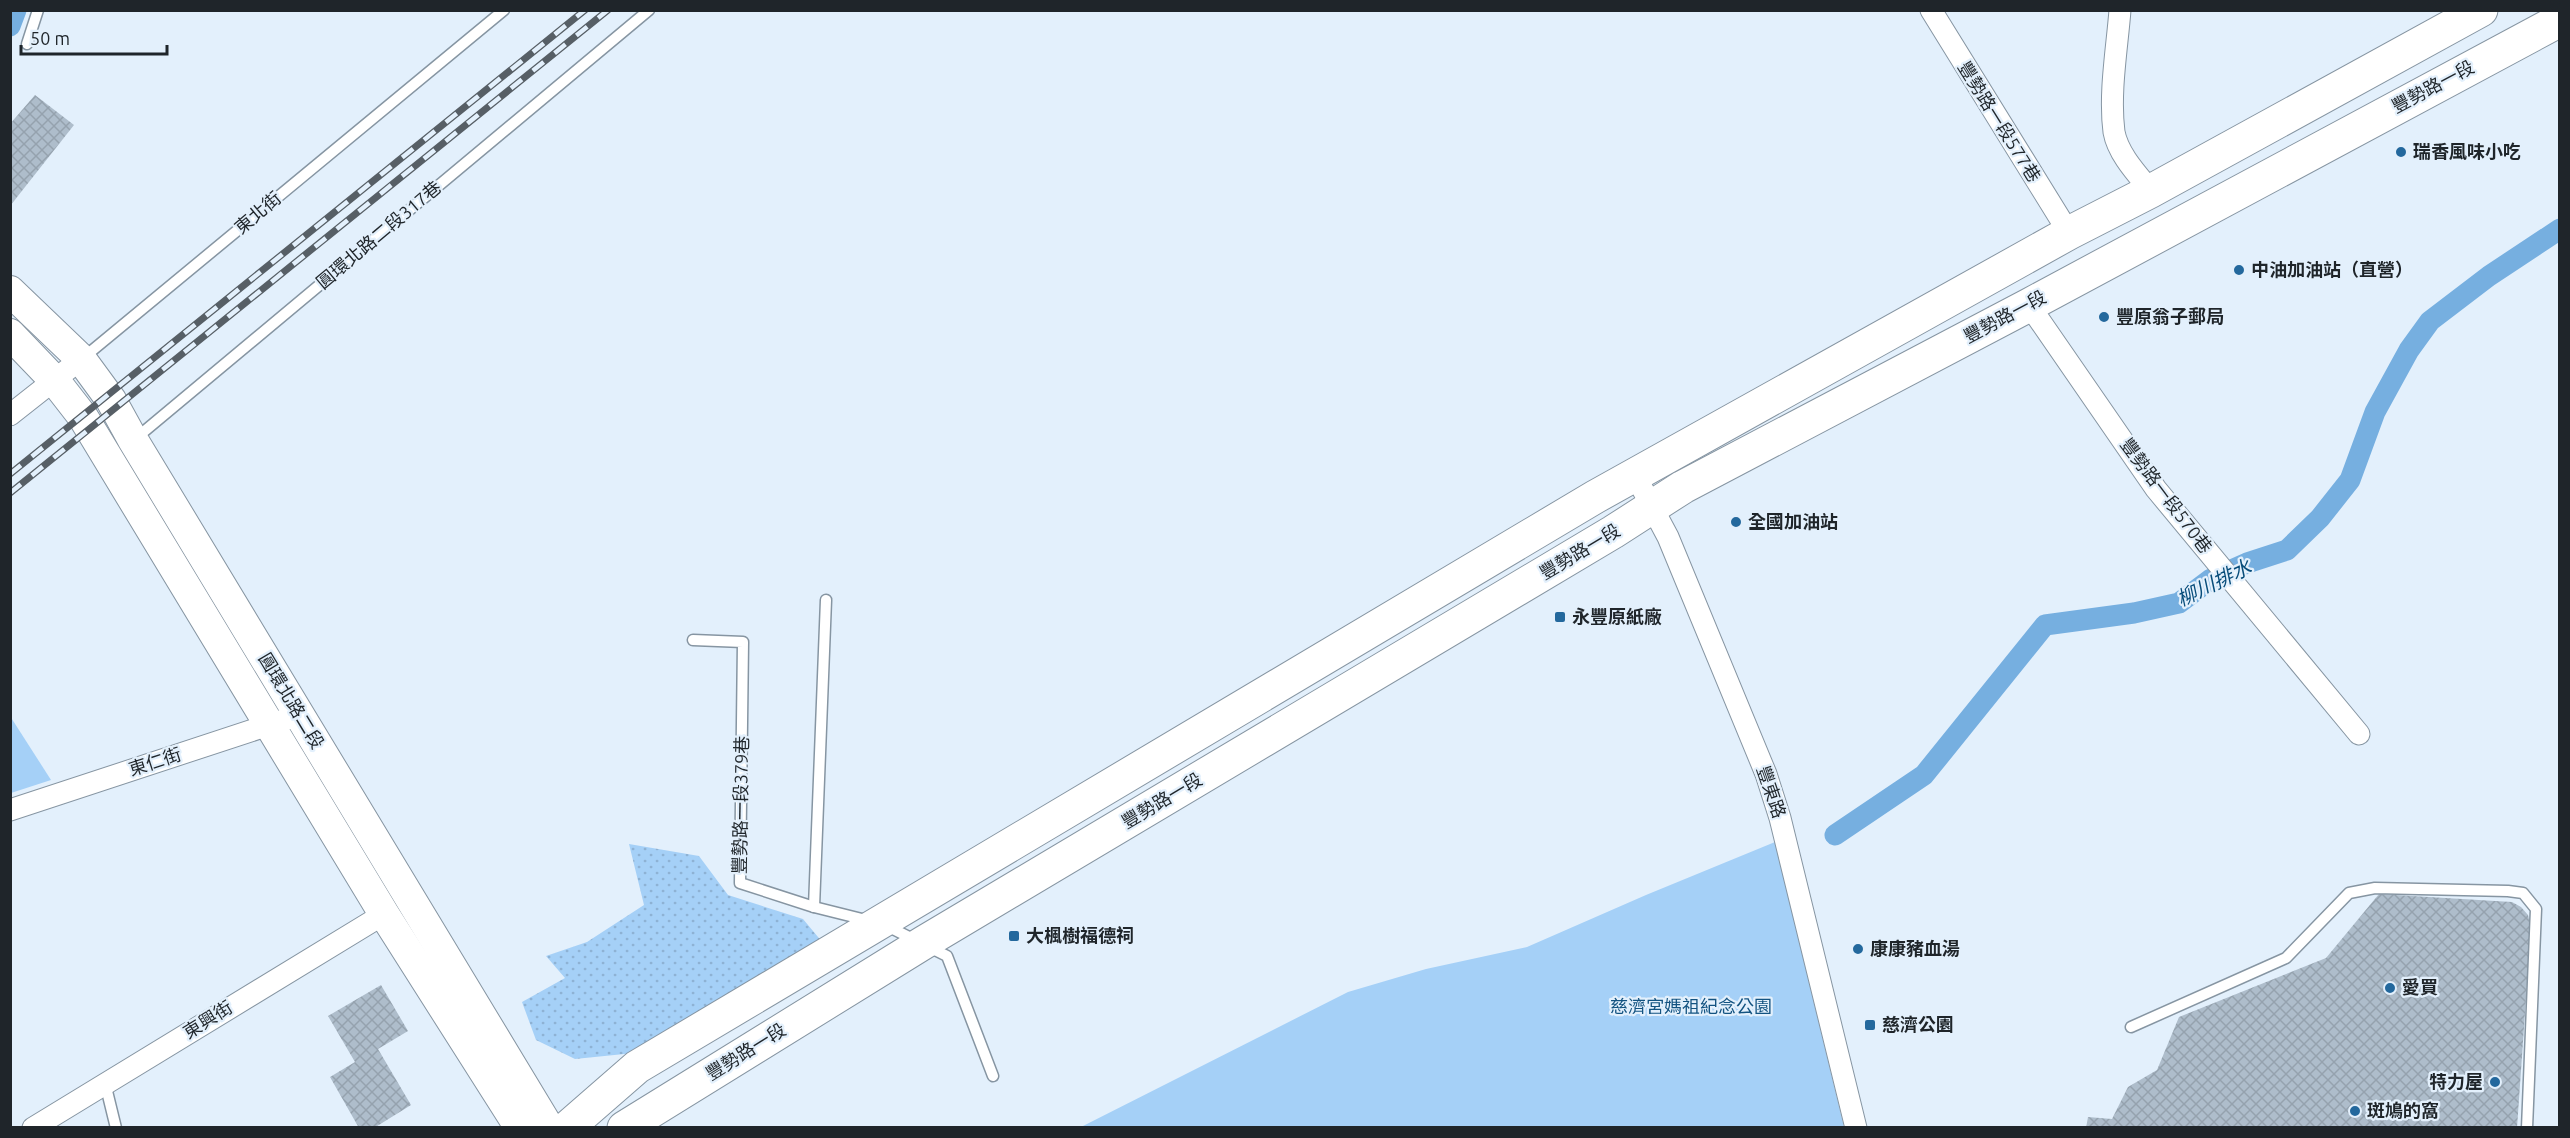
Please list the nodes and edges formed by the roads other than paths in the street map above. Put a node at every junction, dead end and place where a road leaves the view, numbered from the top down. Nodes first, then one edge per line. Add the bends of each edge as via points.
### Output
1 (38, 10) edge
2 (504, 10) edge
3 (649, 10) edge
4 (1931, 10) edge
5 (2120, 10) edge
6 (2481, 10) edge
7 (2559, 20) edge
8 (27, 44) dead end
9 (2151, 191) junction
10 (2069, 233) junction
11 (10, 291) edge
12 (2029, 305) junction
13 (10, 334) edge
14 (81, 359) junction
15 (55, 381) junction
16 (10, 415) edge
17 (121, 450) junction
18 (1635, 475) junction
19 (1653, 507) junction
20 (826, 600) dead end
21 (693, 640) dead end
22 (299, 715) junction
23 (270, 724) junction
24 (2359, 735) dead end
25 (10, 810) edge
26 (814, 907) junction
27 (384, 914) junction
28 (880, 923) junction
29 (923, 943) junction
30 (2131, 1027) dead end
31 (993, 1076) dead end
32 (105, 1083) junction
33 (33, 1128) edge
34 (116, 1128) edge
35 (520, 1128) edge
36 (549, 1128) edge
37 (567, 1128) edge
38 (624, 1128) edge
39 (1856, 1128) edge
40 (2527, 1128) edge

1 - 8 lane
2 - 14 lane, 東北街
3 - 17 lane, 圓環北路二段317巷
4 - 10 street, 豐勢路一段577巷
5 - 9 street via 2115,134 2127,161
6 - 9 main road
7 - 12 main road, 豐勢路一段
9 - 10 main road
10 - 18 main road
11 - 14 street, 圓環北路二段
12 - 19 main road, 豐勢路一段 via 1683,487
12 - 24 street, 豐勢路一段570巷 via 2156,489
13 - 15 street, 圓環北路二段
14 - 15 street, 東北街
14 - 17 street, 圓環北路二段 via 111,400
15 - 16 street, 東北街
15 - 17 street, 圓環北路二段 via 82,417
17 - 22 street, 圓環北路二段
17 - 23 street, 圓環北路二段
18 - 19 street, 豐東路
18 - 28 main road
19 - 29 main road, 豐勢路一段
19 - 39 street, 豐東路 via 1773,796
20 - 26 lane
21 - 26 lane, 豐勢路一段379巷 via 743,642 740,883
22 - 23 street, 東仁街
22 - 36 street, 圓環北路二段
23 - 25 street, 東仁街
23 - 27 street, 圓環北路二段
26 - 28 lane, 豐勢路一段379巷
27 - 32 street, 東興街
27 - 35 street, 圓環北路二段
28 - 29 lane, 豐勢路一段379巷
28 - 37 main road via 637,1067
29 - 31 lane, 豐勢路一段379巷 via 947,956
29 - 38 main road, 豐勢路一段
30 - 40 lane via 2286,958 2349,892 2375,888 2523,893 2536,909
32 - 33 street, 東興街
32 - 34 lane

